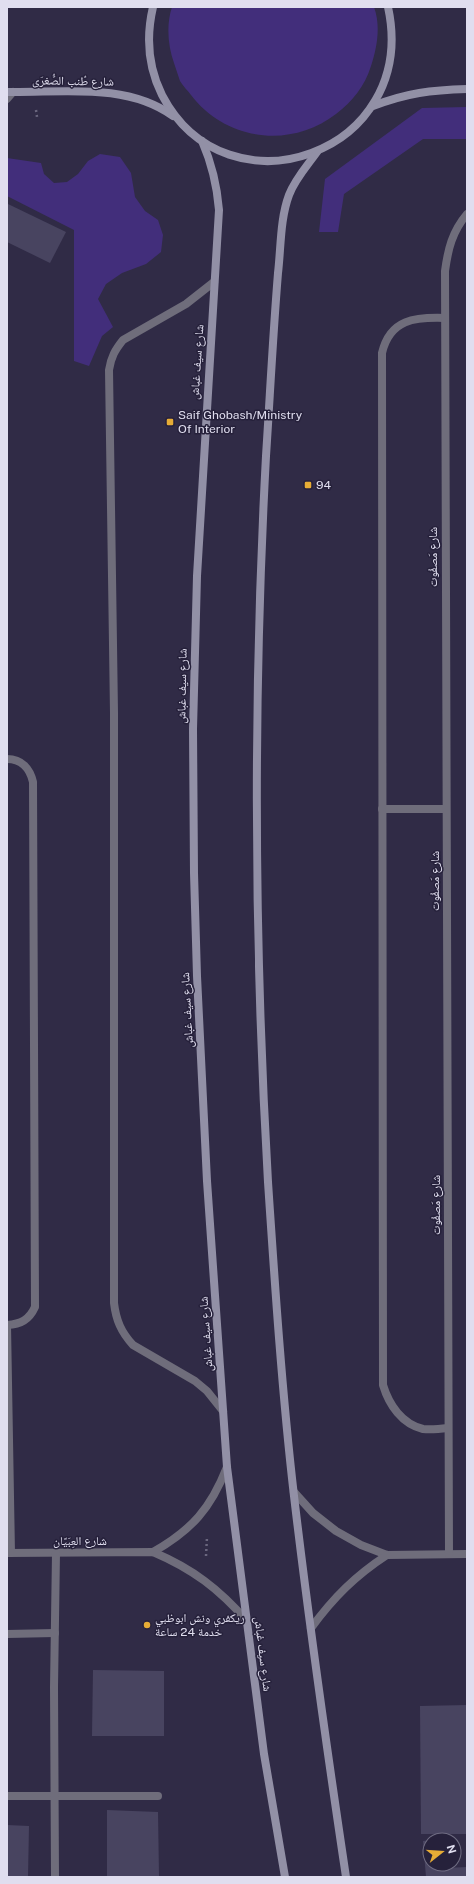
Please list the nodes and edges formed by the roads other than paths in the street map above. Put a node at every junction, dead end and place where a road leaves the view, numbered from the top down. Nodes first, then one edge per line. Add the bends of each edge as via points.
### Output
1 (152, 7) edge
2 (388, 7) edge
3 (467, 89) edge
4 (10, 92) edge
5 (7, 100) edge
6 (373, 106) junction
7 (180, 122) junction
8 (202, 141) junction
9 (317, 152) junction
10 (467, 214) edge
11 (214, 282) junction
12 (445, 318) junction
13 (7, 759) edge
14 (382, 809) junction
15 (446, 809) junction
16 (7, 1325) edge
17 (223, 1411) junction
18 (448, 1428) junction
19 (227, 1467) junction
20 (294, 1492) junction
21 (153, 1552) junction
22 (9, 1553) edge
23 (56, 1553) junction
24 (448, 1554) junction
25 (467, 1554) edge
26 (387, 1555) junction
27 (247, 1621) junction
28 (311, 1628) junction
29 (55, 1633) junction
30 (7, 1634) edge
31 (7, 1796) edge
32 (54, 1796) junction
33 (158, 1796) dead end
34 (55, 1877) edge
35 (285, 1877) edge
36 (346, 1877) edge

1 - 7 street via 148,43 151,65 167,105
2 - 6 street via 392,46 389,67
3 - 6 street via 424,91 399,96
4 - 5 street
4 - 7 street, شارع طُنب الصُّغرَى via 128,94 147,100
6 - 9 street via 348,133
7 - 8 street
8 - 9 street via 220,150 259,160 298,158
8 - 11 street, شارع سيف غباش via 211,162 218,194
9 - 20 street via 294,183 283,216 263,514 258,667 256,837 262,1074 274,1276
10 - 12 street, شارع مَصفُوت via 458,225 448,250 445,271
11 - 17 street, شارع سيف غباش via 197,576 194,873 202,1083
11 - 17 street via 186,304 123,340 111,358 109,370 114,713 114,1303 119,1326 133,1345 196,1381
12 - 14 street via 422,317 400,324 385,341 382,353
12 - 15 street, شارع مَصفُوت
13 - 16 street via 22,763 31,774 33,782 35,1307 28,1319
14 - 15 street
14 - 18 street via 383,1385 390,1404 409,1422 424,1429
15 - 18 street, شارع مَصفُوت
16 - 22 street
17 - 19 street, شارع سيف غباش
18 - 24 street, شارع مَصفُوت
19 - 21 street, شارع العِبَيَّان via 219,1489 196,1521 173,1541
19 - 27 street, شارع سيف غباش
20 - 26 street via 313,1513 336,1531 361,1545
20 - 28 street
21 - 23 street, شارع العِبَيَّان
21 - 27 street, شارع العِبَيَّان via 175,1561 214,1587
22 - 23 street, شارع العِبَيَّان
23 - 29 street
24 - 25 street
24 - 26 street
26 - 28 street via 345,1586
27 - 35 street, شارع سيف غباش via 264,1754
28 - 36 street
29 - 30 street
29 - 32 street
31 - 32 street
32 - 33 street
32 - 34 street

